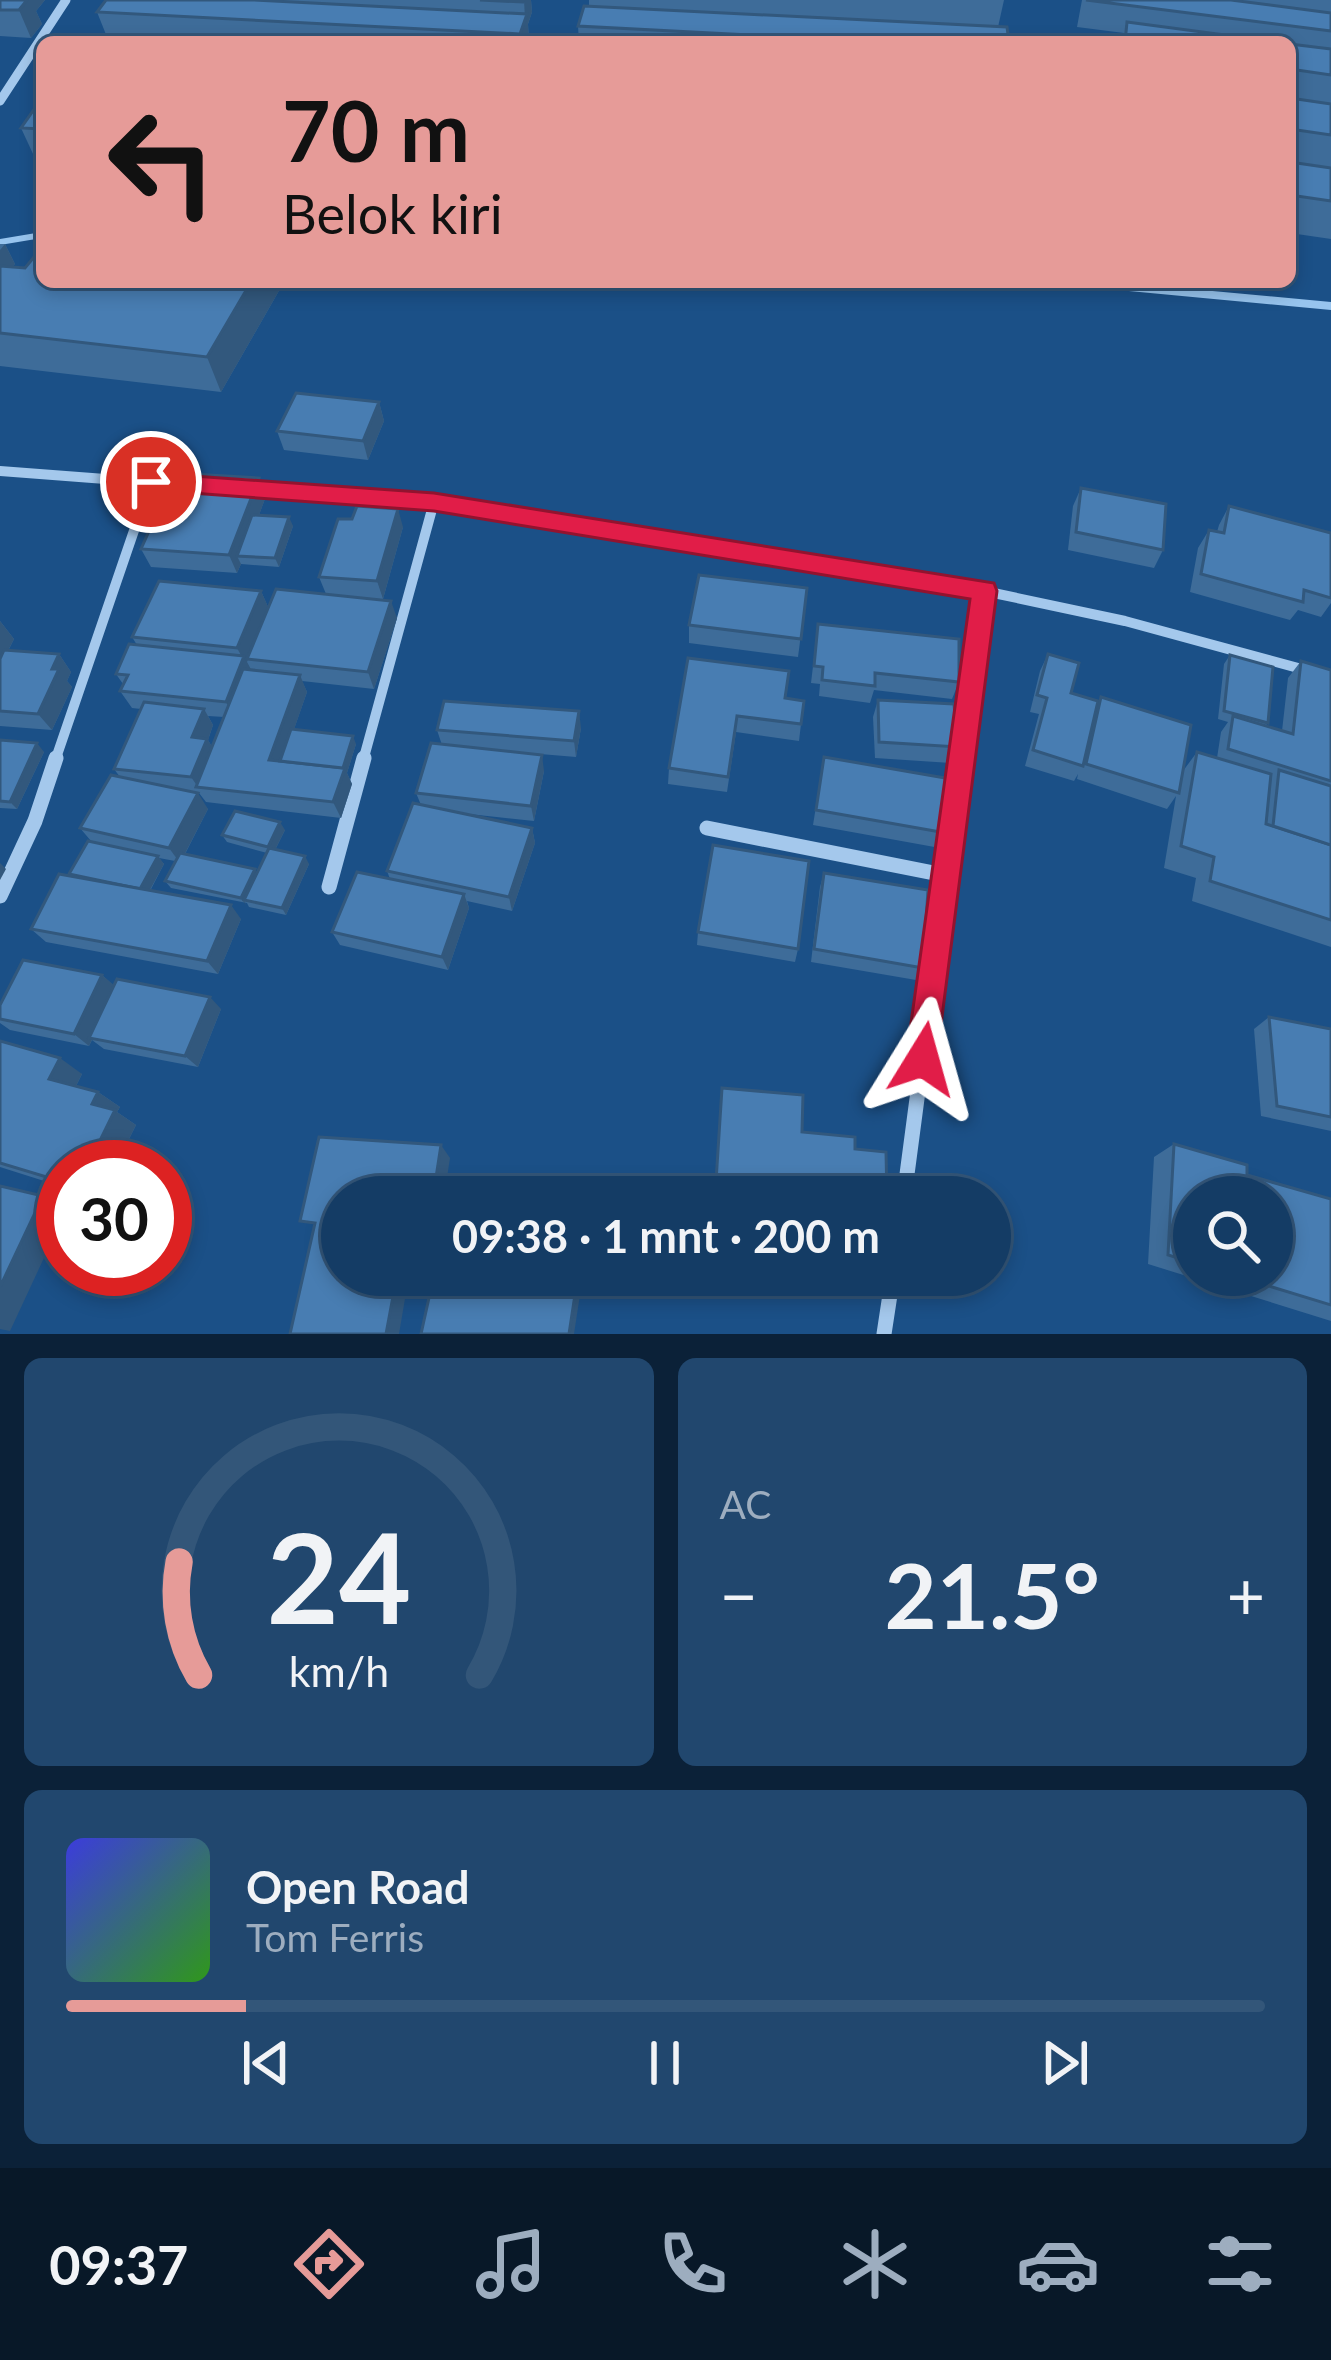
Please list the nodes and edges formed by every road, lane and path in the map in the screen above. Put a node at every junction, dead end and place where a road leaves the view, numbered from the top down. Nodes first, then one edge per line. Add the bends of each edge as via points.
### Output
1 (66, 0) edge
2 (42, 36) edge
3 (36, 46) edge
4 (0, 101) edge
5 (0, 471) edge
6 (151, 482) junction
7 (208, 487) edge
8 (230, 488) edge
9 (434, 502) junction
10 (984, 591) junction
11 (1331, 677) edge
12 (707, 828) dead end
13 (949, 876) junction
14 (329, 886) dead end
15 (0, 896) edge
16 (907, 1176) edge
17 (890, 1296) edge
18 (884, 1334) edge

1 - 2 street
3 - 4 street
5 - 6 street
6 - 7 street
6 - 15 street via 34,821
8 - 9 street
9 - 10 street
9 - 14 street
10 - 11 street
10 - 13 street
12 - 13 street
13 - 16 street
17 - 18 street

